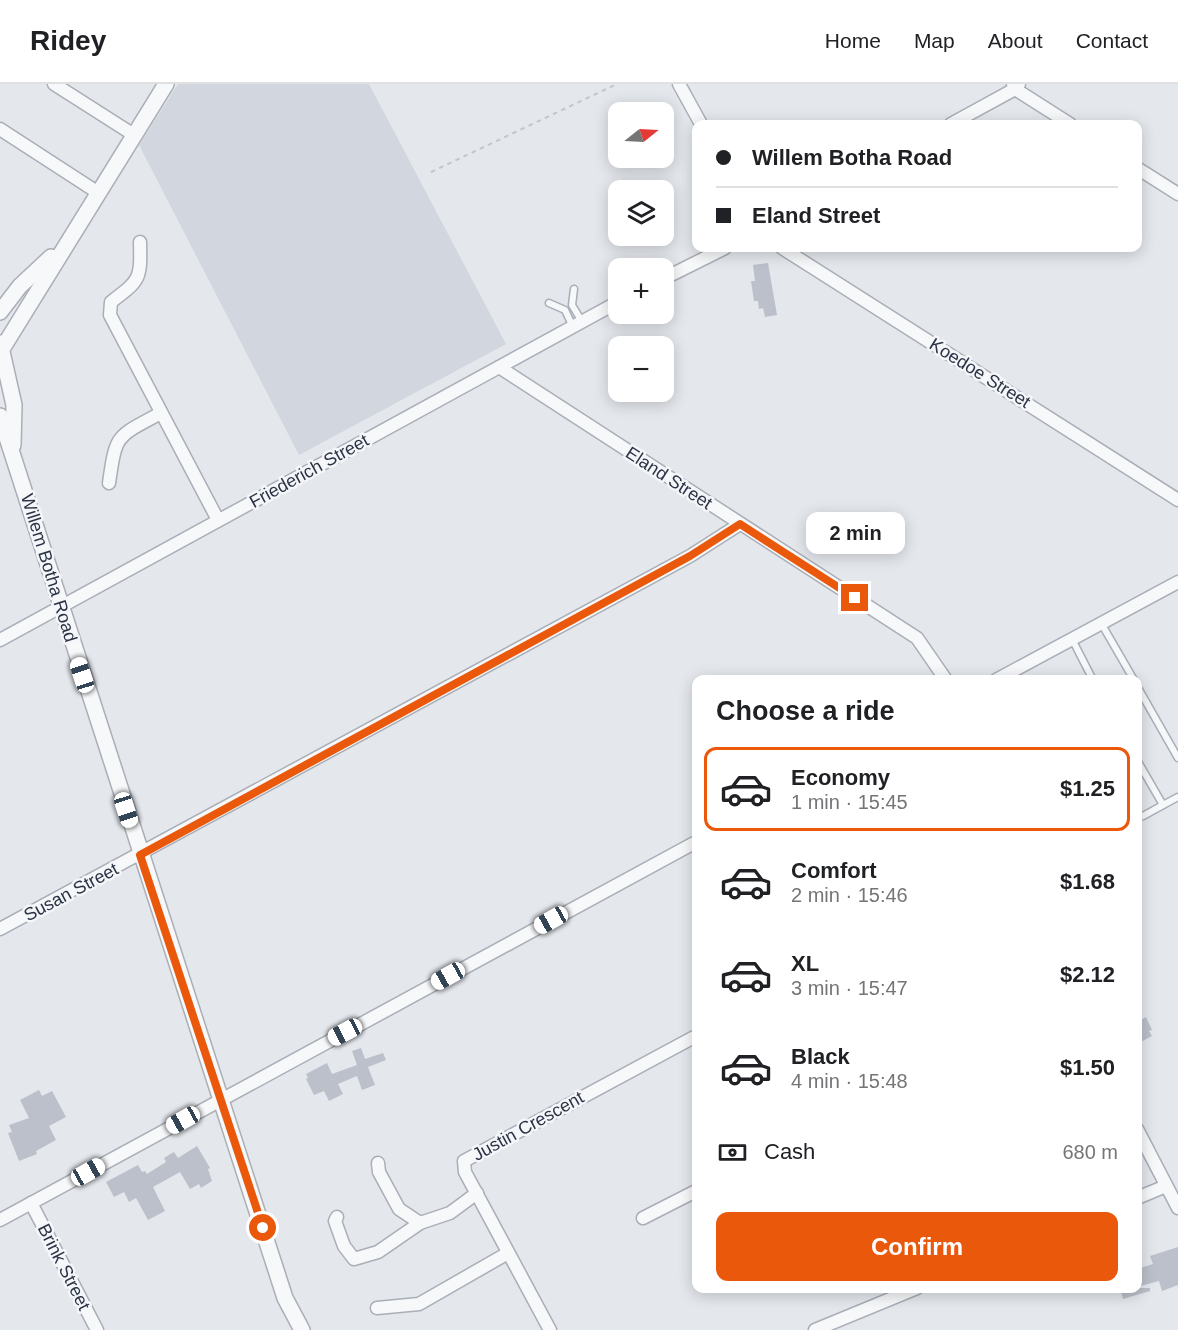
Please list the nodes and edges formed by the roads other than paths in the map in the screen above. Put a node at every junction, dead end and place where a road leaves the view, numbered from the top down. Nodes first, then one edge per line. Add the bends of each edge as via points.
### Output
1 (54, 84) edge
2 (166, 84) edge
3 (680, 84) edge
4 (1016, 86) edge
5 (699, 120) edge
6 (958, 120) edge
7 (1064, 120) edge
8 (0, 129) edge
9 (134, 135) junction
10 (1142, 171) edge
11 (98, 192) junction
12 (1178, 194) edge
13 (66, 242) junction
14 (140, 242) dead end
15 (717, 252) edge
16 (788, 252) edge
17 (674, 274) edge
18 (574, 289) dead end
19 (549, 303) dead end
20 (608, 307) edge
21 (0, 312) edge
22 (577, 323) junction
23 (1, 351) edge
24 (499, 367) junction
25 (159, 414) junction
26 (0, 416) edge
27 (13, 454) junction
28 (109, 483) dead end
29 (1178, 500) edge
30 (218, 520) junction
31 (740, 524) junction
32 (1178, 582) edge
33 (61, 607) junction
34 (1101, 623) junction
35 (1071, 639) junction
36 (0, 640) edge
37 (943, 675) edge
38 (1005, 675) edge
39 (1090, 675) edge
40 (1131, 675) edge
41 (1142, 695) edge
42 (1178, 758) edge
43 (1142, 768) edge
44 (1178, 797) edge
45 (1163, 805) junction
46 (1143, 816) dead end
47 (692, 844) edge
48 (140, 855) junction
49 (0, 929) edge
50 (692, 1038) edge
51 (220, 1099) junction
52 (1142, 1139) edge
53 (378, 1163) dead end
54 (1166, 1186) junction
55 (477, 1193) junction
56 (692, 1193) edge
57 (1142, 1196) edge
58 (31, 1203) junction
59 (1178, 1208) edge
60 (338, 1217) dead end
61 (643, 1218) dead end
62 (0, 1220) edge
63 (420, 1223) junction
64 (508, 1252) junction
65 (904, 1293) edge
66 (377, 1308) dead end
67 (97, 1330) edge
68 (302, 1330) edge
69 (550, 1330) edge
70 (815, 1330) edge

1 - 9 street
2 - 9 street, Willem Botha Road
3 - 5 street
4 - 6 street
4 - 7 street
8 - 11 street
9 - 11 street, Willem Botha Road
10 - 12 street
11 - 13 street, Willem Botha Road
13 - 21 street, Willem Botha Road via 20,286
13 - 23 street, Willem Botha Road
14 - 25 street via 140,269 134,285 111,302 109,310
15 - 17 street
16 - 29 street, Koedoe Street
18 - 22 lane via 572,305
19 - 22 lane via 565,310
20 - 22 street, Friederich Street
22 - 24 street, Friederich Street
23 - 27 street, Willem Botha Road via 14,405
24 - 30 street, Friederich Street
24 - 31 street, Eland Street
25 - 28 street via 120,437 114,448
25 - 30 street
26 - 27 street, Willem Botha Road
27 - 33 street, Willem Botha Road
30 - 33 street, Friederich Street
31 - 37 street, Eland Street via 917,638
31 - 48 street, Susan Street via 690,556
32 - 34 street
33 - 36 street, Friederich Street
33 - 48 street, Willem Botha Road
34 - 35 street
34 - 40 lane
35 - 38 street
35 - 39 lane
41 - 42 lane
43 - 45 lane
44 - 45 lane
45 - 46 lane
47 - 51 street
48 - 49 street, Susan Street
48 - 51 street, Willem Botha Road
50 - 55 street, Justin Crescent via 467,1158 465,1172
51 - 58 street
51 - 68 street, Willem Botha Road via 285,1298
52 - 54 street
53 - 63 street via 399,1209
54 - 57 street
54 - 59 street
55 - 63 street via 450,1213
55 - 64 street, Justin Crescent
56 - 61 street
58 - 62 street
58 - 67 street, Brink Street
60 - 63 street via 335,1221 344,1246 354,1259 378,1252
64 - 66 street via 419,1304
64 - 69 street, Justin Crescent
65 - 70 street

